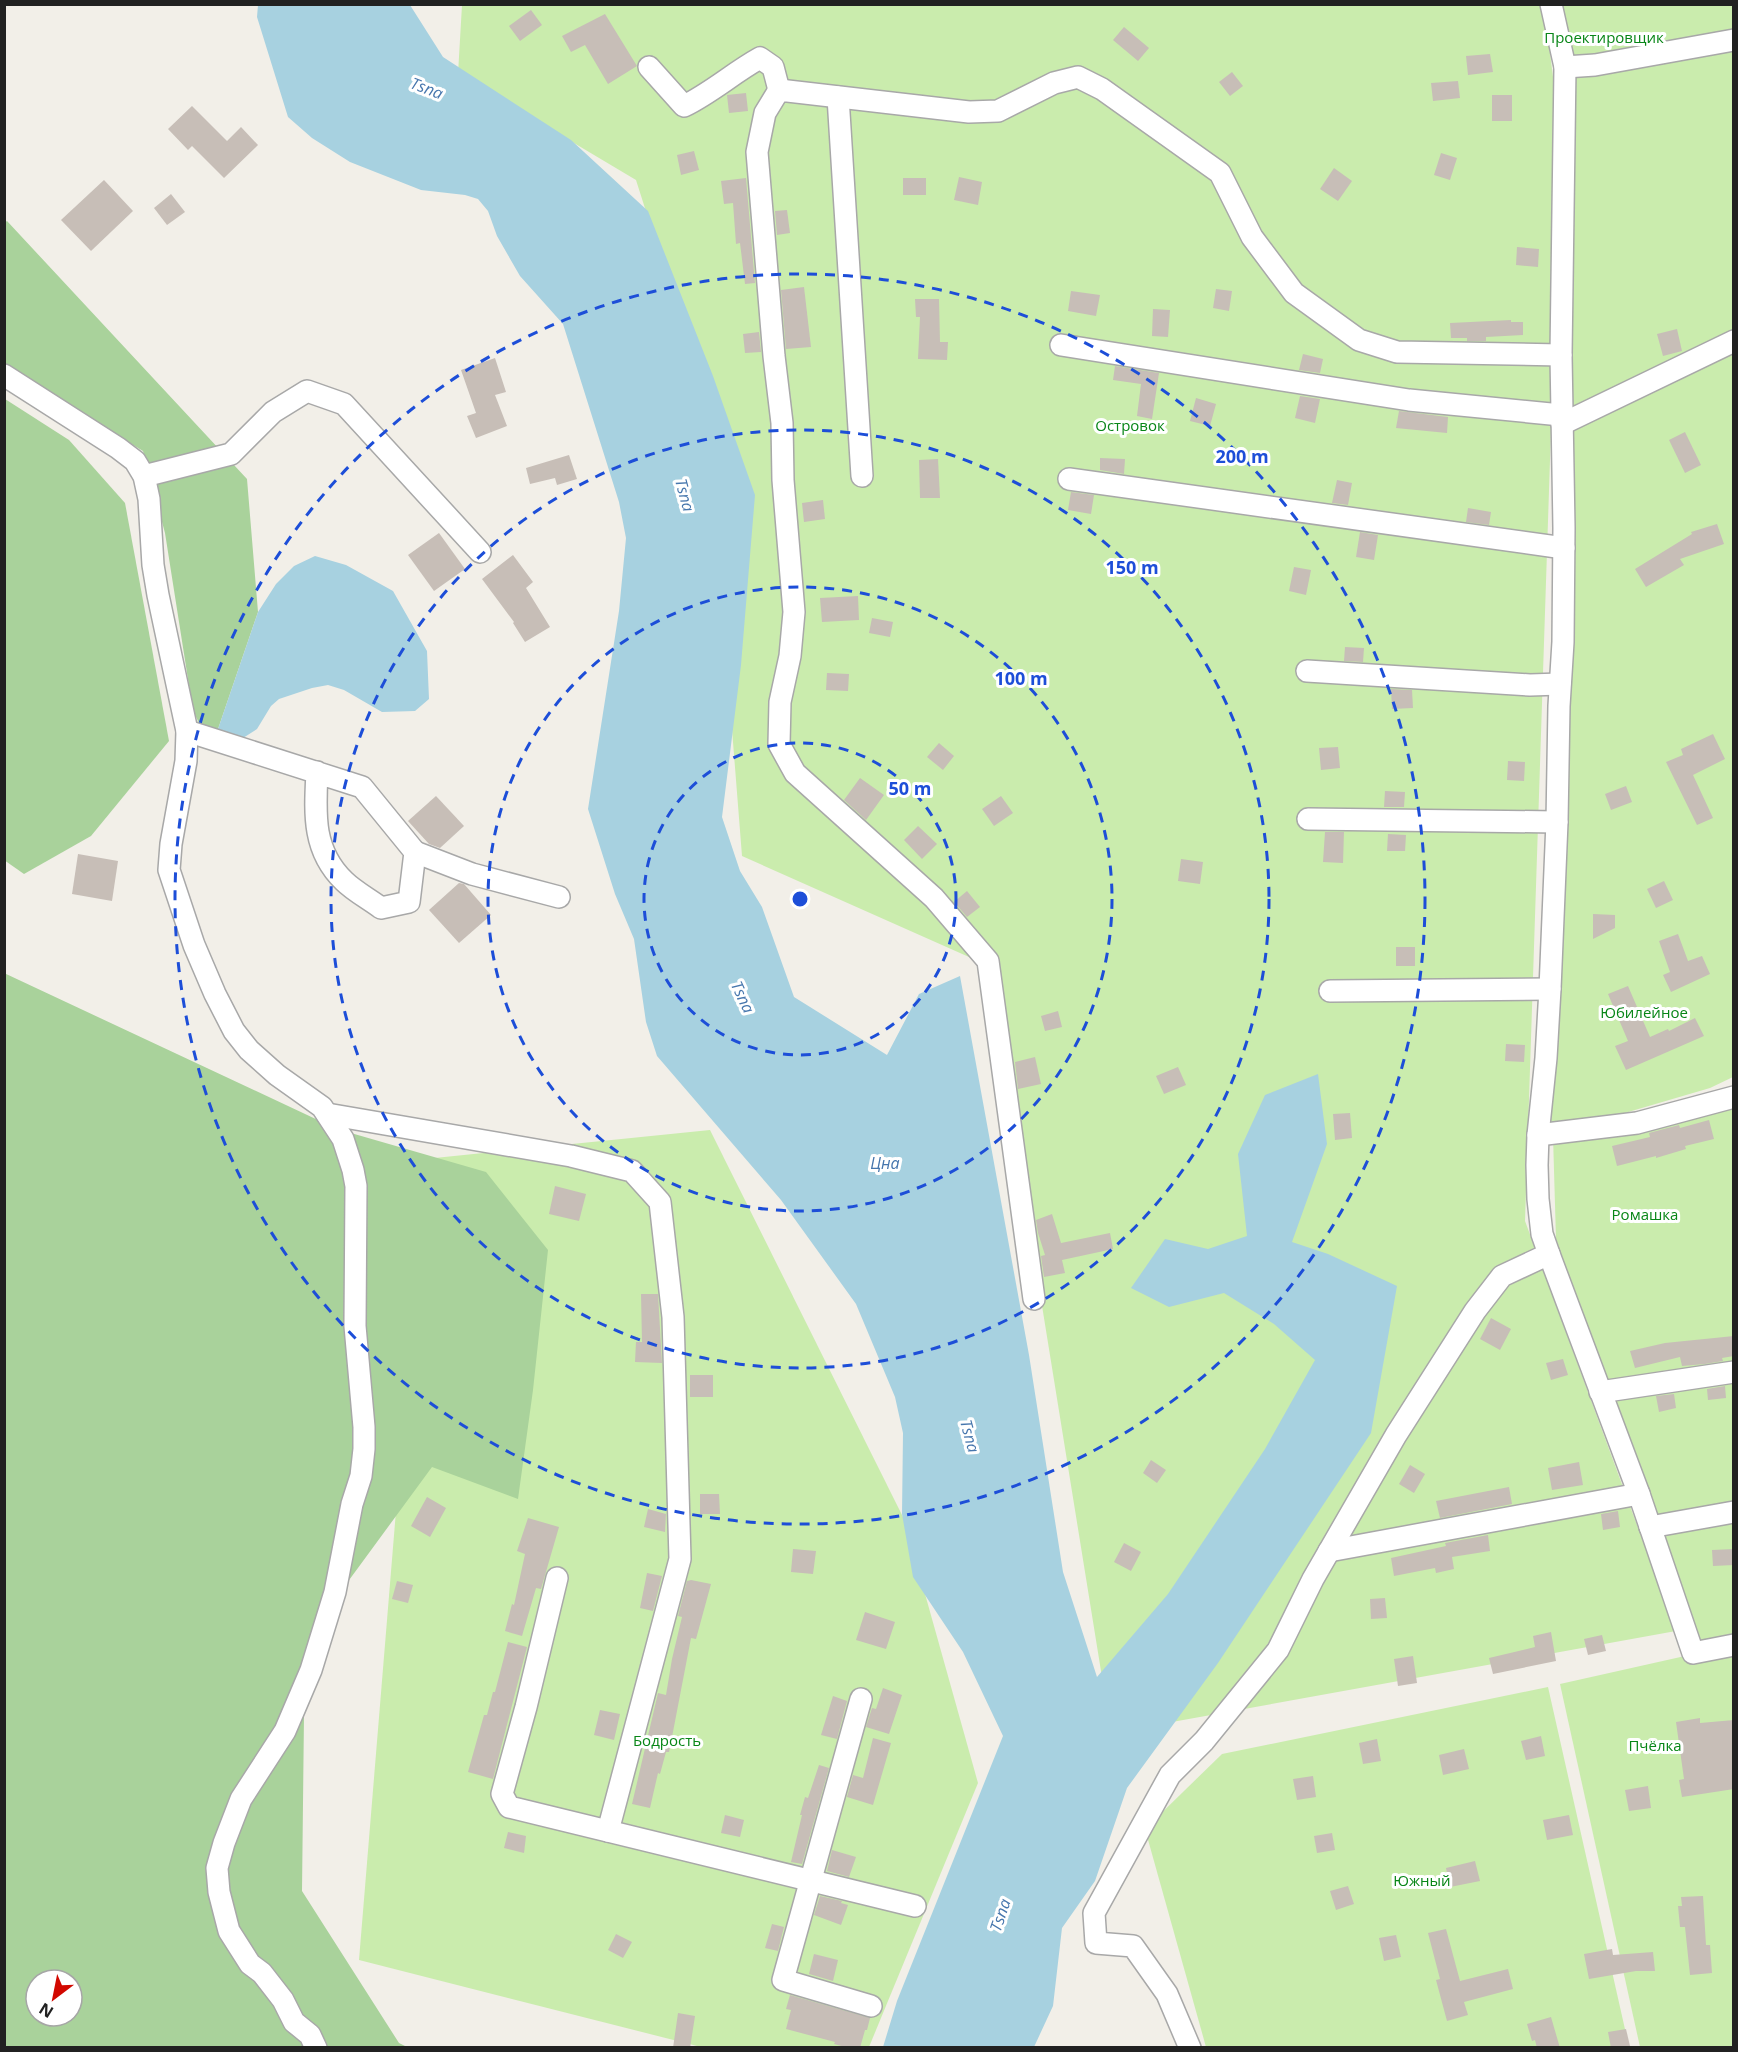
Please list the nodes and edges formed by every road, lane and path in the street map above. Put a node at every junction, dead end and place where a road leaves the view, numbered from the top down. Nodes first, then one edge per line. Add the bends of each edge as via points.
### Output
1 (1551, 4) edge
2 (1734, 40) edge
3 (649, 67) dead end
4 (1565, 68) junction
5 (780, 90) junction
6 (838, 97) junction
7 (1734, 341) edge
8 (1061, 345) dead end
9 (1561, 355) junction
10 (4, 375) edge
11 (1562, 420) junction
12 (144, 476) junction
13 (862, 476) dead end
14 (1069, 480) dead end
15 (1564, 548) junction
16 (480, 552) dead end
17 (1307, 671) dead end
18 (1560, 684) junction
19 (187, 731) junction
20 (318, 772) junction
21 (1308, 819) dead end
22 (1557, 822) junction
23 (415, 852) junction
24 (559, 897) dead end
25 (1550, 989) junction
26 (1330, 991) dead end
27 (1734, 1097) edge
28 (327, 1114) junction
29 (1538, 1134) junction
30 (1549, 1254) junction
31 (1034, 1299) dead end
32 (1734, 1371) edge
33 (1600, 1392) junction
34 (1639, 1494) junction
35 (1734, 1512) edge
36 (1650, 1527) junction
37 (1329, 1551) junction
38 (557, 1578) dead end
39 (1734, 1645) edge
40 (861, 1699) dead end
41 (608, 1831) junction
42 (809, 1880) junction
43 (915, 1906) dead end
44 (871, 2006) dead end
45 (316, 2048) edge
46 (1190, 2048) edge

1 - 4 street
2 - 4 street
3 - 5 street via 684,106 760,58 772,67
4 - 9 street
5 - 6 street
5 - 31 street via 765,114 757,152 782,423 794,612 780,702 779,744 795,773 934,898 988,961
6 - 9 street via 969,112 998,111 1054,83 1078,77 1102,89 1220,173 1251,237 1294,293 1359,340 1397,352
6 - 13 street
7 - 11 street
8 - 11 street
9 - 11 street
10 - 12 street via 118,448 135,461
11 - 15 street
12 - 16 street via 231,454 273,412 307,391 344,404
12 - 19 street via 158,595
14 - 15 street
15 - 18 street
17 - 18 street
18 - 22 street
19 - 20 street
19 - 28 street via 169,870 194,945 234,1031 249,1050
20 - 23 street via 362,787
20 - 23 street via 315,814 321,850 343,880 381,908 409,902
21 - 22 street
22 - 25 street
23 - 24 street via 472,874
25 - 26 street
25 - 29 street
27 - 29 street via 1637,1123
28 - 41 street via 571,1156 632,1171 660,1202 673,1317 680,1559
28 - 45 street via 343,1139 356,1186 355,1326 364,1427 362,1467 335,1592 311,1670 285,1731 241,1798 217,1868 229,1931
29 - 30 street via 1538,1199
30 - 33 street
30 - 37 street via 1502,1276 1475,1311 1396,1435
32 - 33 street
33 - 34 street
34 - 36 street
34 - 37 street
35 - 36 street
36 - 39 street via 1693,1653
37 - 46 street via 1278,1650 1204,1741 1170,1774 1094,1913 1096,1944 1133,1946 1167,1994
38 - 41 street via 502,1794 508,1807
40 - 42 street
41 - 42 street
42 - 43 street
42 - 44 street via 783,1980

